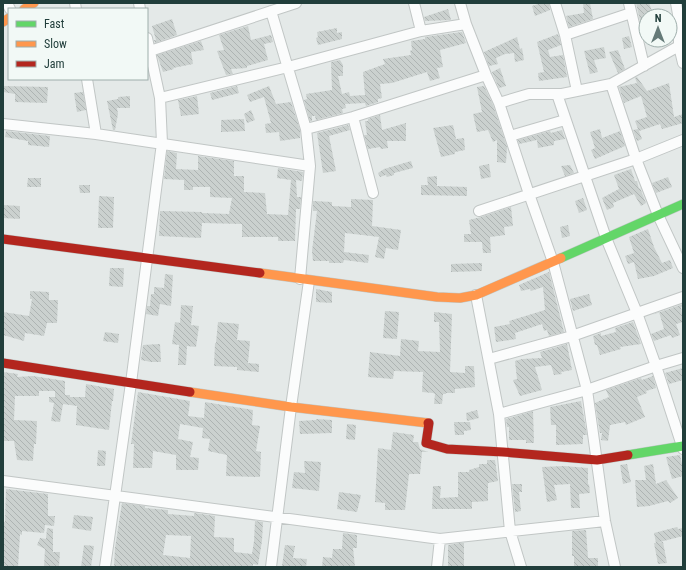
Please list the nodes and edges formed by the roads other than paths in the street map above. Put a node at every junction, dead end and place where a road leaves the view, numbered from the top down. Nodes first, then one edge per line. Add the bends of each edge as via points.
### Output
1 (296, 3) edge
2 (414, 3) edge
3 (460, 3) edge
4 (554, 3) edge
5 (676, 3) edge
6 (630, 8) edge
7 (271, 11) junction
8 (681, 19) edge
9 (466, 24) junction
10 (421, 31) junction
11 (565, 35) junction
12 (148, 42) edge
13 (678, 46) joint
14 (675, 48) edge
15 (150, 51) junction
16 (683, 63) edge
17 (644, 66) junction
18 (288, 67) junction
19 (486, 75) junction
20 (87, 80) edge
21 (611, 84) junction
22 (577, 91) junction
23 (557, 94) junction
24 (160, 98) junction
25 (499, 103) junction
26 (353, 117) junction
27 (565, 120) junction
28 (3, 124) edge
29 (306, 129) junction
30 (96, 134) junction
31 (510, 136) junction
32 (683, 140) edge
33 (162, 143) junction
34 (636, 159) junction
35 (310, 166) junction
36 (585, 176) junction
37 (373, 193) dead end
38 (529, 194) junction
39 (683, 204) edge
40 (479, 211) dead end
41 (658, 215) junction
42 (606, 238) junction
43 (3, 239) edge
44 (148, 259) junction
45 (553, 262) junction
46 (683, 268) edge
47 (304, 280) junction
48 (476, 295) junction
49 (683, 297) edge
50 (637, 313) junction
51 (572, 336) junction
52 (683, 358) edge
53 (489, 359) junction
54 (3, 363) edge
55 (656, 366) junction
56 (132, 383) junction
57 (586, 390) junction
58 (291, 407) junction
59 (499, 414) junction
60 (683, 447) edge
61 (503, 452) junction
62 (597, 460) junction
63 (3, 482) edge
64 (116, 496) junction
65 (278, 517) junction
66 (605, 521) junction
67 (510, 531) junction
68 (440, 539) junction
69 (105, 567) edge
70 (272, 567) edge
71 (437, 567) edge
72 (521, 567) edge
73 (615, 567) edge

1 - 7 street
2 - 10 street
3 - 9 street
4 - 11 street
5 - 8 street
6 - 11 street
6 - 17 street
7 - 15 street
7 - 18 street
8 - 13 street
9 - 10 street
9 - 19 street
10 - 18 street
11 - 22 street
12 - 15 street
13 - 16 street
14 - 17 street
15 - 24 street
17 - 21 street
18 - 24 street
18 - 29 street
19 - 25 street
19 - 26 street
20 - 30 street
21 - 22 street
21 - 34 street
22 - 23 street
23 - 25 street via 529,94
23 - 27 street
24 - 33 street
25 - 31 street
26 - 29 street
26 - 37 street
27 - 31 street
27 - 36 street
28 - 30 street
29 - 35 street
30 - 33 street
31 - 38 street
32 - 34 street
33 - 35 street
33 - 44 street
34 - 36 street
34 - 41 street
35 - 47 street
36 - 38 street
36 - 42 street
38 - 40 street
38 - 45 street
39 - 41 street
41 - 42 street
41 - 46 street
42 - 45 street
42 - 50 street
43 - 44 street
44 - 47 street
44 - 56 street
45 - 48 street
45 - 51 street
47 - 48 street via 437,298
47 - 58 street
48 - 53 street
49 - 50 street
50 - 51 street
50 - 55 street
51 - 53 street
51 - 57 street
52 - 55 street
53 - 59 street
54 - 56 street
55 - 57 street
55 - 60 street
56 - 58 street
56 - 64 street
57 - 59 street
57 - 62 street
58 - 61 street via 429,423 426,444 447,449
58 - 65 street
59 - 61 street
60 - 62 street
61 - 62 street
61 - 67 street
62 - 66 street
63 - 64 street
64 - 65 street
64 - 69 street
65 - 68 street
65 - 70 street
66 - 67 street
66 - 73 street
67 - 68 street
67 - 72 street
68 - 71 street

